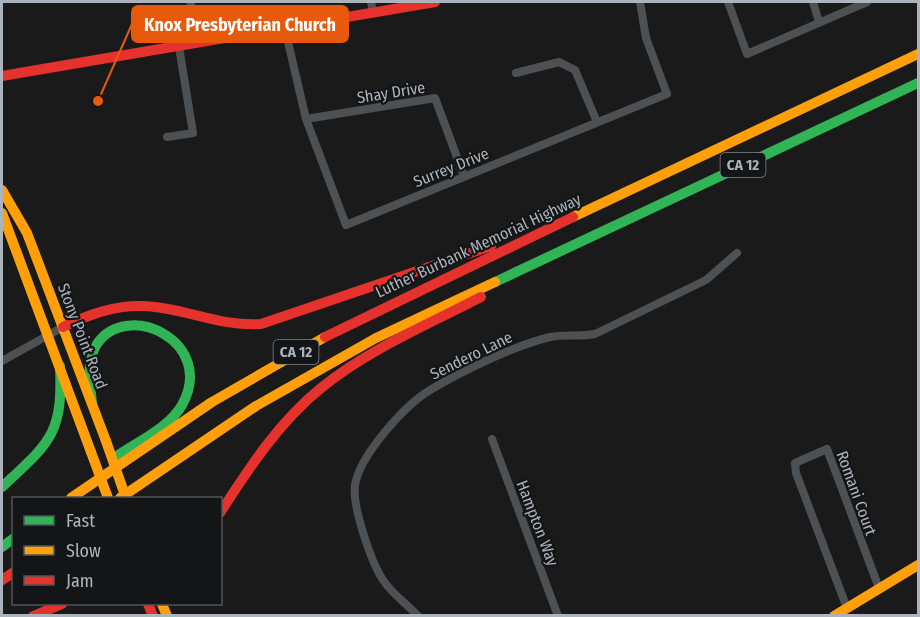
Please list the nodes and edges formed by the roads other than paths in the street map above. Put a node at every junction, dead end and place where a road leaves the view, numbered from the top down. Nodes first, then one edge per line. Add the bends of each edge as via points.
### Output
1 (190, 2) edge
2 (435, 2) edge
3 (640, 2) edge
4 (728, 2) edge
5 (813, 2) edge
6 (867, 2) edge
7 (372, 7) edge
8 (819, 22) junction
9 (285, 29) junction
10 (206, 42) junction
11 (179, 47) junction
12 (918, 54) edge
13 (516, 73) dead end
14 (2, 76) edge
15 (918, 83) edge
16 (306, 119) junction
17 (597, 122) junction
18 (167, 137) dead end
19 (464, 176) junction
20 (2, 190) edge
21 (2, 213) edge
22 (537, 234) junction
23 (568, 247) junction
24 (736, 253) dead end
25 (63, 327) junction
26 (48, 334) junction
27 (2, 361) edge
28 (60, 366) junction
29 (92, 403) junction
30 (492, 439) dead end
31 (2, 487) edge
32 (67, 497) edge
33 (72, 497) edge
34 (108, 497) edge
35 (121, 497) edge
36 (126, 497) edge
37 (222, 511) edge
38 (918, 565) edge
39 (879, 588) junction
40 (57, 605) edge
41 (841, 612) edge
42 (33, 615) edge
43 (418, 615) edge
44 (558, 615) edge

1 - 10 street
2 - 7 main road
3 - 17 street, Surrey Drive via 646,38 667,94
4 - 8 street via 747,54
5 - 8 street
6 - 8 street
7 - 9 main road
9 - 10 main road
9 - 16 street, Surrey Drive
10 - 11 main road
11 - 14 main road
11 - 18 street via 193,133
12 - 22 main road, Luther Burbank Memorial Highway / CA 12
13 - 17 street via 559,62 575,70
15 - 23 main road, CA 12
16 - 19 street, Shay Drive via 435,98
16 - 19 street, Surrey Drive via 346,225
17 - 19 street, Surrey Drive
20 - 25 main road, Stony Point Road via 24,226
21 - 26 main road, Stony Point Road
22 - 25 main road via 496,244 261,324 226,324 137,305 108,309
22 - 33 main road, Luther Burbank Memorial Highway / CA 12 via 395,300 300,350 205,407
23 - 35 main road, CA 12 via 407,322 322,368 233,421
23 - 37 main road via 357,364 323,387 278,432
24 - 43 street, Sendero Lane via 706,280 595,334 578,338 553,336 520,346 428,391 382,435 362,464 355,485 356,505 384,581
25 - 26 street
25 - 29 main road, Stony Point Road
26 - 27 street
26 - 28 main road, Stony Point Road
28 - 31 main road via 62,411 57,431
28 - 34 main road, Stony Point Road, bridge
29 - 32 main road via 90,363 100,343 112,332 129,325 146,325 163,331 181,347 190,376 186,398 178,410
29 - 36 main road, Stony Point Road, bridge
30 - 44 street, Hampton Way
38 - 39 main road
39 - 41 main road
39 - 41 street, Romani Court via 827,449 795,463
40 - 42 main road

